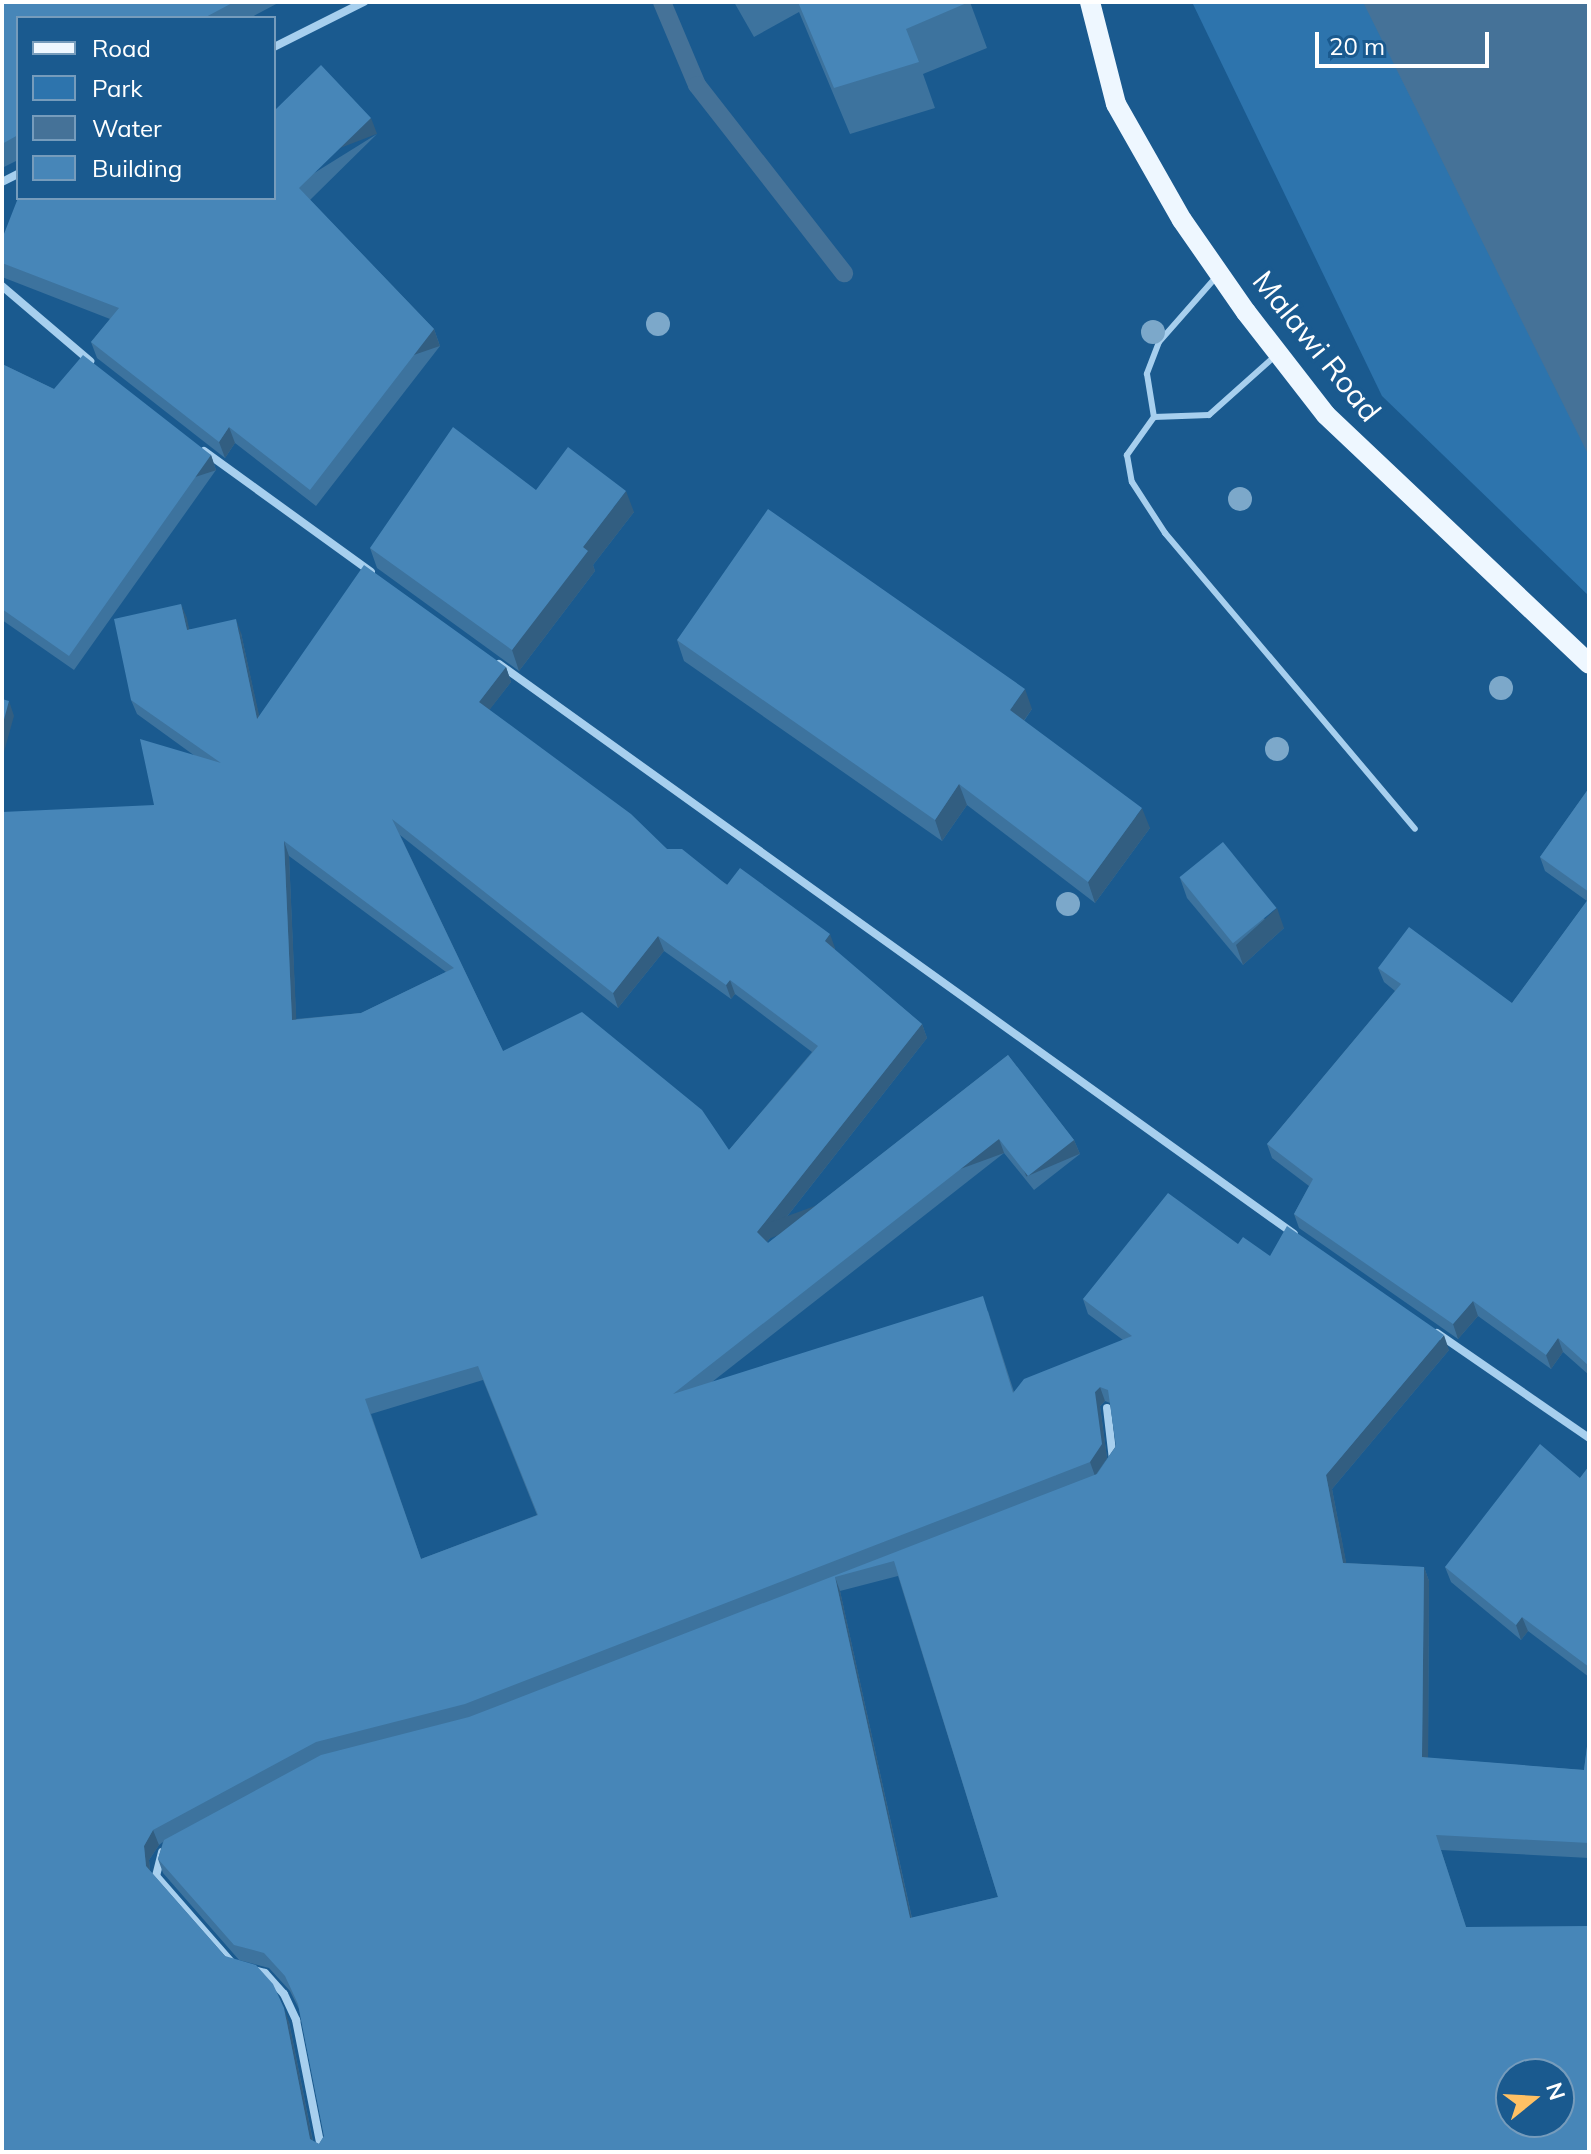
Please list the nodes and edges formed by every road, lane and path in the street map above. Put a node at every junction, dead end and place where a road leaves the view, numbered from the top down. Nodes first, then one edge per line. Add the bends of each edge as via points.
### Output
1 (1090, 2) edge
2 (362, 3) edge
3 (276, 46) edge
4 (1220, 272) junction
5 (2, 286) edge
6 (1278, 353) junction
7 (105, 374) edge
8 (1154, 417) junction
9 (193, 443) edge
10 (385, 582) edge
11 (487, 656) edge
12 (1589, 664) edge
13 (1415, 829) dead end
14 (1304, 1241) edge
15 (1421, 1321) edge
16 (1107, 1408) edge
17 (1589, 1438) edge
18 (1107, 1471) edge
19 (177, 1842) edge
20 (322, 2152) edge

1 - 4 main road, Malawi Road via 1116,104 1182,220
2 - 3 street
4 - 6 main road, Malawi Road
4 - 8 lane via 1159,342 1147,374
5 - 7 street
6 - 8 lane via 1209,415
6 - 12 main road, Malawi Road via 1326,415
8 - 13 lane via 1127,455 1132,482 1165,533
9 - 10 street
11 - 14 street
15 - 17 street
16 - 18 street via 1114,1460
19 - 20 street via 156,1861 156,1876 235,1966 265,1973 284,1994 296,2020

